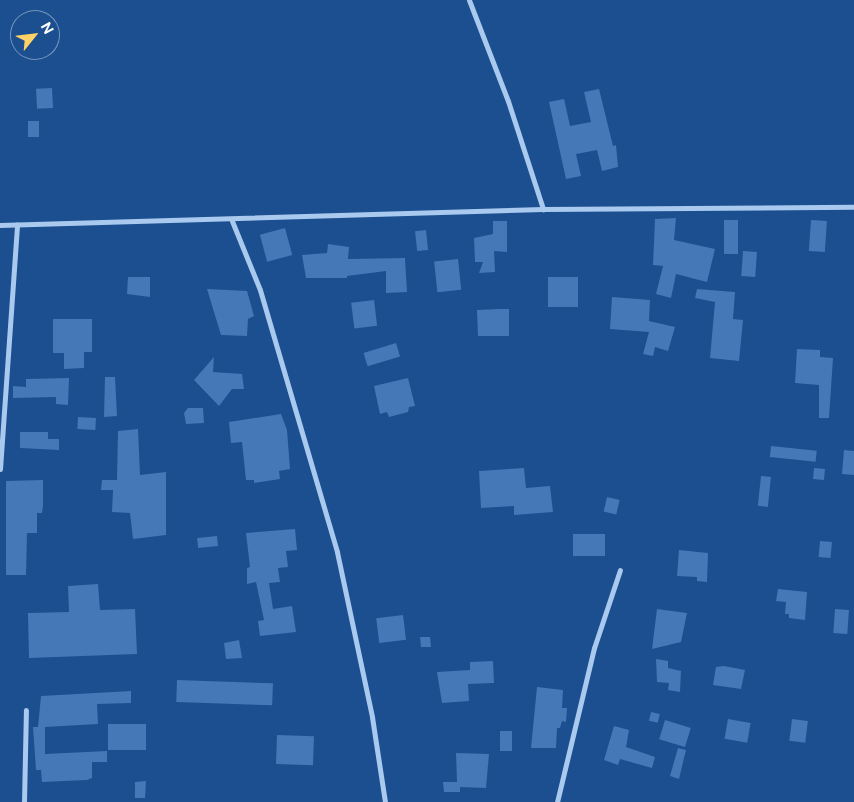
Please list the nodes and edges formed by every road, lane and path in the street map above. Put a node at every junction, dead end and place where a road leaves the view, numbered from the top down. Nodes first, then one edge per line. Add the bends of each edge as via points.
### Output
1 (469, 0) edge
2 (854, 207) edge
3 (543, 209) junction
4 (232, 221) junction
5 (0, 225) edge
6 (17, 225) junction
7 (0, 469) edge
8 (620, 570) dead end
9 (26, 710) dead end
10 (24, 802) edge
11 (385, 802) edge
12 (557, 802) edge

1 - 3 street via 508,101
2 - 3 street
3 - 4 street
4 - 6 street
4 - 11 street via 260,290 337,552 372,717
5 - 6 street
6 - 7 street
8 - 12 street via 594,648
9 - 10 street

